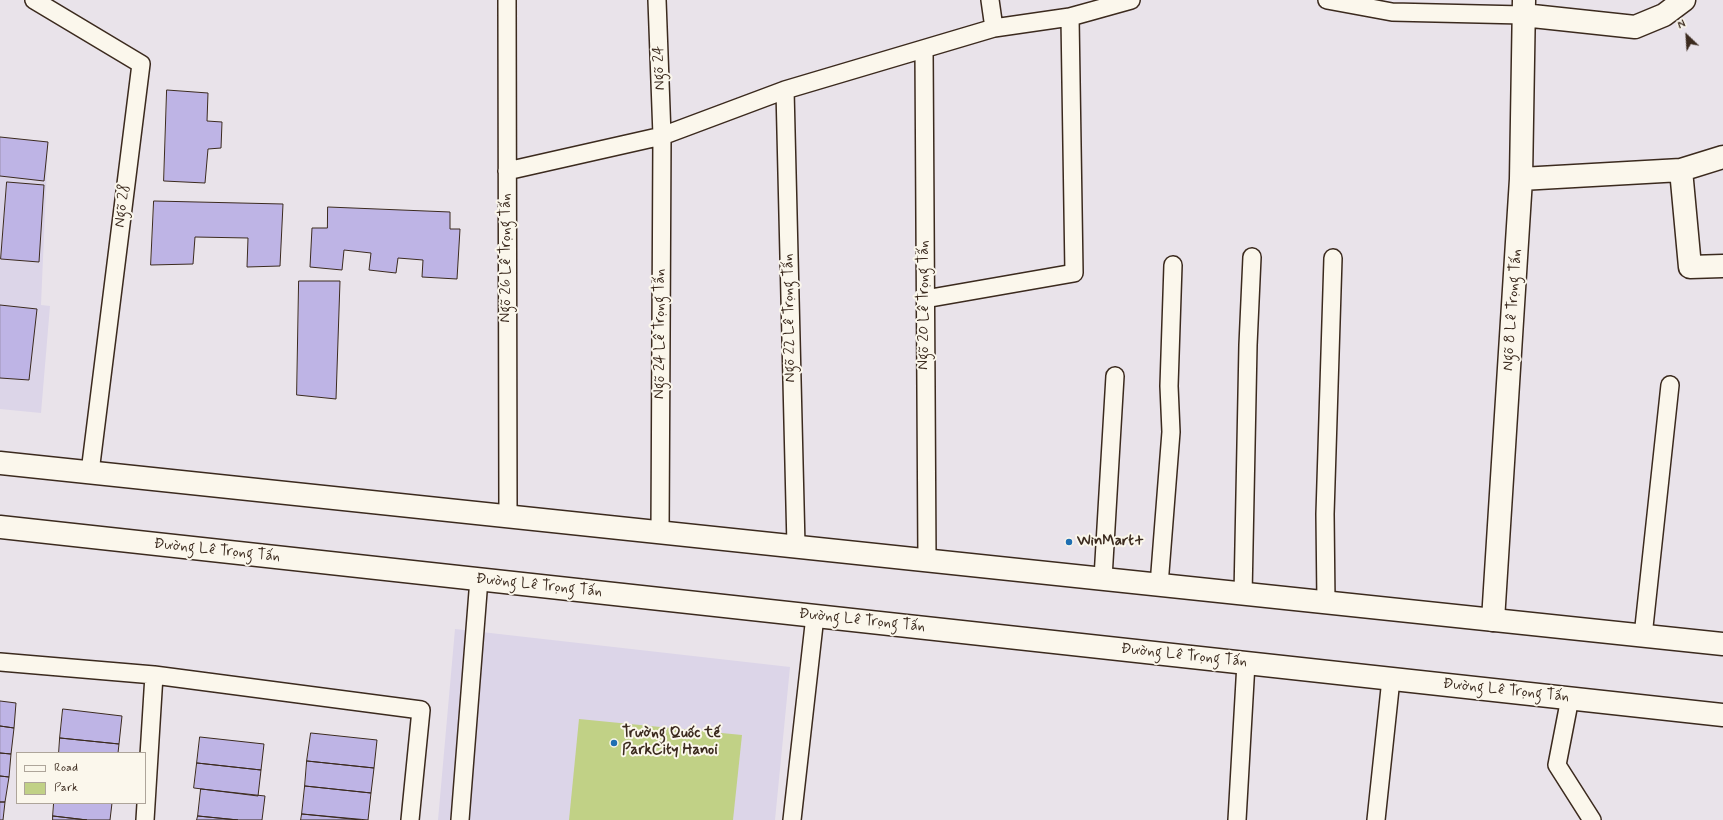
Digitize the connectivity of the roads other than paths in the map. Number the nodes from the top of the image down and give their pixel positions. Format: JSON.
{"nodes":[{"id":1,"x":34,"y":0,"type":"edge"},
{"id":2,"x":507,"y":0,"type":"edge"},
{"id":3,"x":657,"y":0,"type":"edge"},
{"id":4,"x":990,"y":0,"type":"edge"},
{"id":5,"x":1131,"y":0,"type":"edge"},
{"id":6,"x":1327,"y":0,"type":"edge"},
{"id":7,"x":1684,"y":0,"type":"edge"},
{"id":8,"x":1524,"y":7,"type":"edge"},
{"id":9,"x":1070,"y":17,"type":"junction"},
{"id":10,"x":994,"y":28,"type":"junction"},
{"id":11,"x":924,"y":49,"type":"junction"},
{"id":12,"x":784,"y":90,"type":"junction"},
{"id":13,"x":662,"y":136,"type":"junction"},
{"id":14,"x":1723,"y":157,"type":"edge"},
{"id":15,"x":1681,"y":170,"type":"junction"},
{"id":16,"x":507,"y":171,"type":"junction"},
{"id":17,"x":1521,"y":179,"type":"junction"},
{"id":18,"x":1252,"y":257,"type":"dead end"},
{"id":19,"x":1333,"y":258,"type":"dead end"},
{"id":20,"x":1173,"y":265,"type":"dead end"},
{"id":21,"x":1723,"y":266,"type":"edge"},
{"id":22,"x":925,"y":299,"type":"junction"},
{"id":23,"x":1115,"y":376,"type":"dead end"},
{"id":24,"x":1670,"y":385,"type":"dead end"},
{"id":25,"x":0,"y":462,"type":"edge"},
{"id":26,"x":90,"y":472,"type":"junction"},
{"id":27,"x":508,"y":516,"type":"junction"},
{"id":28,"x":0,"y":527,"type":"edge"},
{"id":29,"x":660,"y":532,"type":"junction"},
{"id":30,"x":796,"y":546,"type":"junction"},
{"id":31,"x":927,"y":560,"type":"junction"},
{"id":32,"x":1103,"y":578,"type":"junction"},
{"id":33,"x":479,"y":579,"type":"junction"},
{"id":34,"x":1159,"y":585,"type":"junction"},
{"id":35,"x":1243,"y":595,"type":"junction"},
{"id":36,"x":1326,"y":603,"type":"junction"},
{"id":37,"x":815,"y":616,"type":"junction"},
{"id":38,"x":1493,"y":620,"type":"junction"},
{"id":39,"x":1643,"y":636,"type":"junction"},
{"id":40,"x":1723,"y":644,"type":"edge"},
{"id":41,"x":0,"y":662,"type":"edge"},
{"id":42,"x":1246,"y":663,"type":"junction"},
{"id":43,"x":154,"y":675,"type":"junction"},
{"id":44,"x":1391,"y":679,"type":"junction"},
{"id":45,"x":1570,"y":698,"type":"junction"},
{"id":46,"x":1723,"y":715,"type":"edge"},
{"id":47,"x":146,"y":804,"type":"edge"},
{"id":48,"x":146,"y":804,"type":"edge"},
{"id":49,"x":145,"y":820,"type":"edge"},
{"id":50,"x":410,"y":820,"type":"edge"},
{"id":51,"x":460,"y":820,"type":"edge"},
{"id":52,"x":792,"y":820,"type":"edge"},
{"id":53,"x":1237,"y":820,"type":"edge"},
{"id":54,"x":1376,"y":820,"type":"edge"},
{"id":55,"x":1592,"y":820,"type":"edge"}],
"edges":[{"from":1,"to":26,"type":"lane","name":"Ngõ 28"},
{"from":2,"to":16,"type":"lane","name":"Ngõ 26 Lê Trọng Tấn"},
{"from":3,"to":13,"type":"lane","name":"Ngõ 24"},
{"from":4,"to":10,"type":"lane"},
{"from":5,"to":9,"type":"lane"},
{"from":6,"to":8,"type":"lane"},
{"from":7,"to":8,"type":"main road"},
{"from":8,"to":17,"type":"main road","name":"Ngõ 8 Lê Trọng Tấn"},
{"from":9,"to":10,"type":"lane"},
{"from":9,"to":22,"type":"lane"},
{"from":10,"to":11,"type":"lane"},
{"from":11,"to":12,"type":"lane"},
{"from":11,"to":22,"type":"lane","name":"Ngõ 20 Lê Trọng Tấn"},
{"from":12,"to":13,"type":"lane"},
{"from":12,"to":30,"type":"lane","name":"Ngõ 22 Lê Trọng Tấn"},
{"from":13,"to":16,"type":"lane"},
{"from":13,"to":29,"type":"lane","name":"Ngõ 24 Lê Trọng Tấn"},
{"from":14,"to":15,"type":"main road"},
{"from":15,"to":17,"type":"main road"},
{"from":15,"to":21,"type":"main road"},
{"from":16,"to":27,"type":"lane","name":"Ngõ 26 Lê Trọng Tấn"},
{"from":17,"to":38,"type":"main road","name":"Ngõ 8 Lê Trọng Tấn"},
{"from":18,"to":35,"type":"lane"},
{"from":19,"to":36,"type":"lane"},
{"from":20,"to":34,"type":"lane"},
{"from":22,"to":31,"type":"lane","name":"Ngõ 20 Lê Trọng Tấn"},
{"from":23,"to":32,"type":"lane"},
{"from":24,"to":39,"type":"lane"},
{"from":25,"to":26,"type":"main road"},
{"from":26,"to":27,"type":"main road"},
{"from":27,"to":29,"type":"main road"},
{"from":28,"to":33,"type":"main road","name":"Đường Lê Trọng Tấn"},
{"from":29,"to":30,"type":"main road"},
{"from":30,"to":31,"type":"main road"},
{"from":31,"to":32,"type":"main road"},
{"from":32,"to":34,"type":"main road"},
{"from":33,"to":37,"type":"main road","name":"Đường Lê Trọng Tấn"},
{"from":33,"to":51,"type":"lane"},
{"from":34,"to":35,"type":"main road"},
{"from":35,"to":36,"type":"main road"},
{"from":36,"to":38,"type":"main road"},
{"from":37,"to":42,"type":"main road","name":"Đường Lê Trọng Tấn"},
{"from":37,"to":52,"type":"lane"},
{"from":38,"to":39,"type":"main road"},
{"from":39,"to":40,"type":"main road"},
{"from":41,"to":43,"type":"lane"},
{"from":42,"to":44,"type":"main road","name":"Đường Lê Trọng Tấn"},
{"from":42,"to":53,"type":"lane"},
{"from":43,"to":48,"type":"lane"},
{"from":43,"to":50,"type":"lane"},
{"from":44,"to":45,"type":"main road","name":"Đường Lê Trọng Tấn"},
{"from":44,"to":54,"type":"lane"},
{"from":45,"to":46,"type":"main road","name":"Đường Lê Trọng Tấn"},
{"from":45,"to":55,"type":"lane"},
{"from":47,"to":49,"type":"lane"}]}
